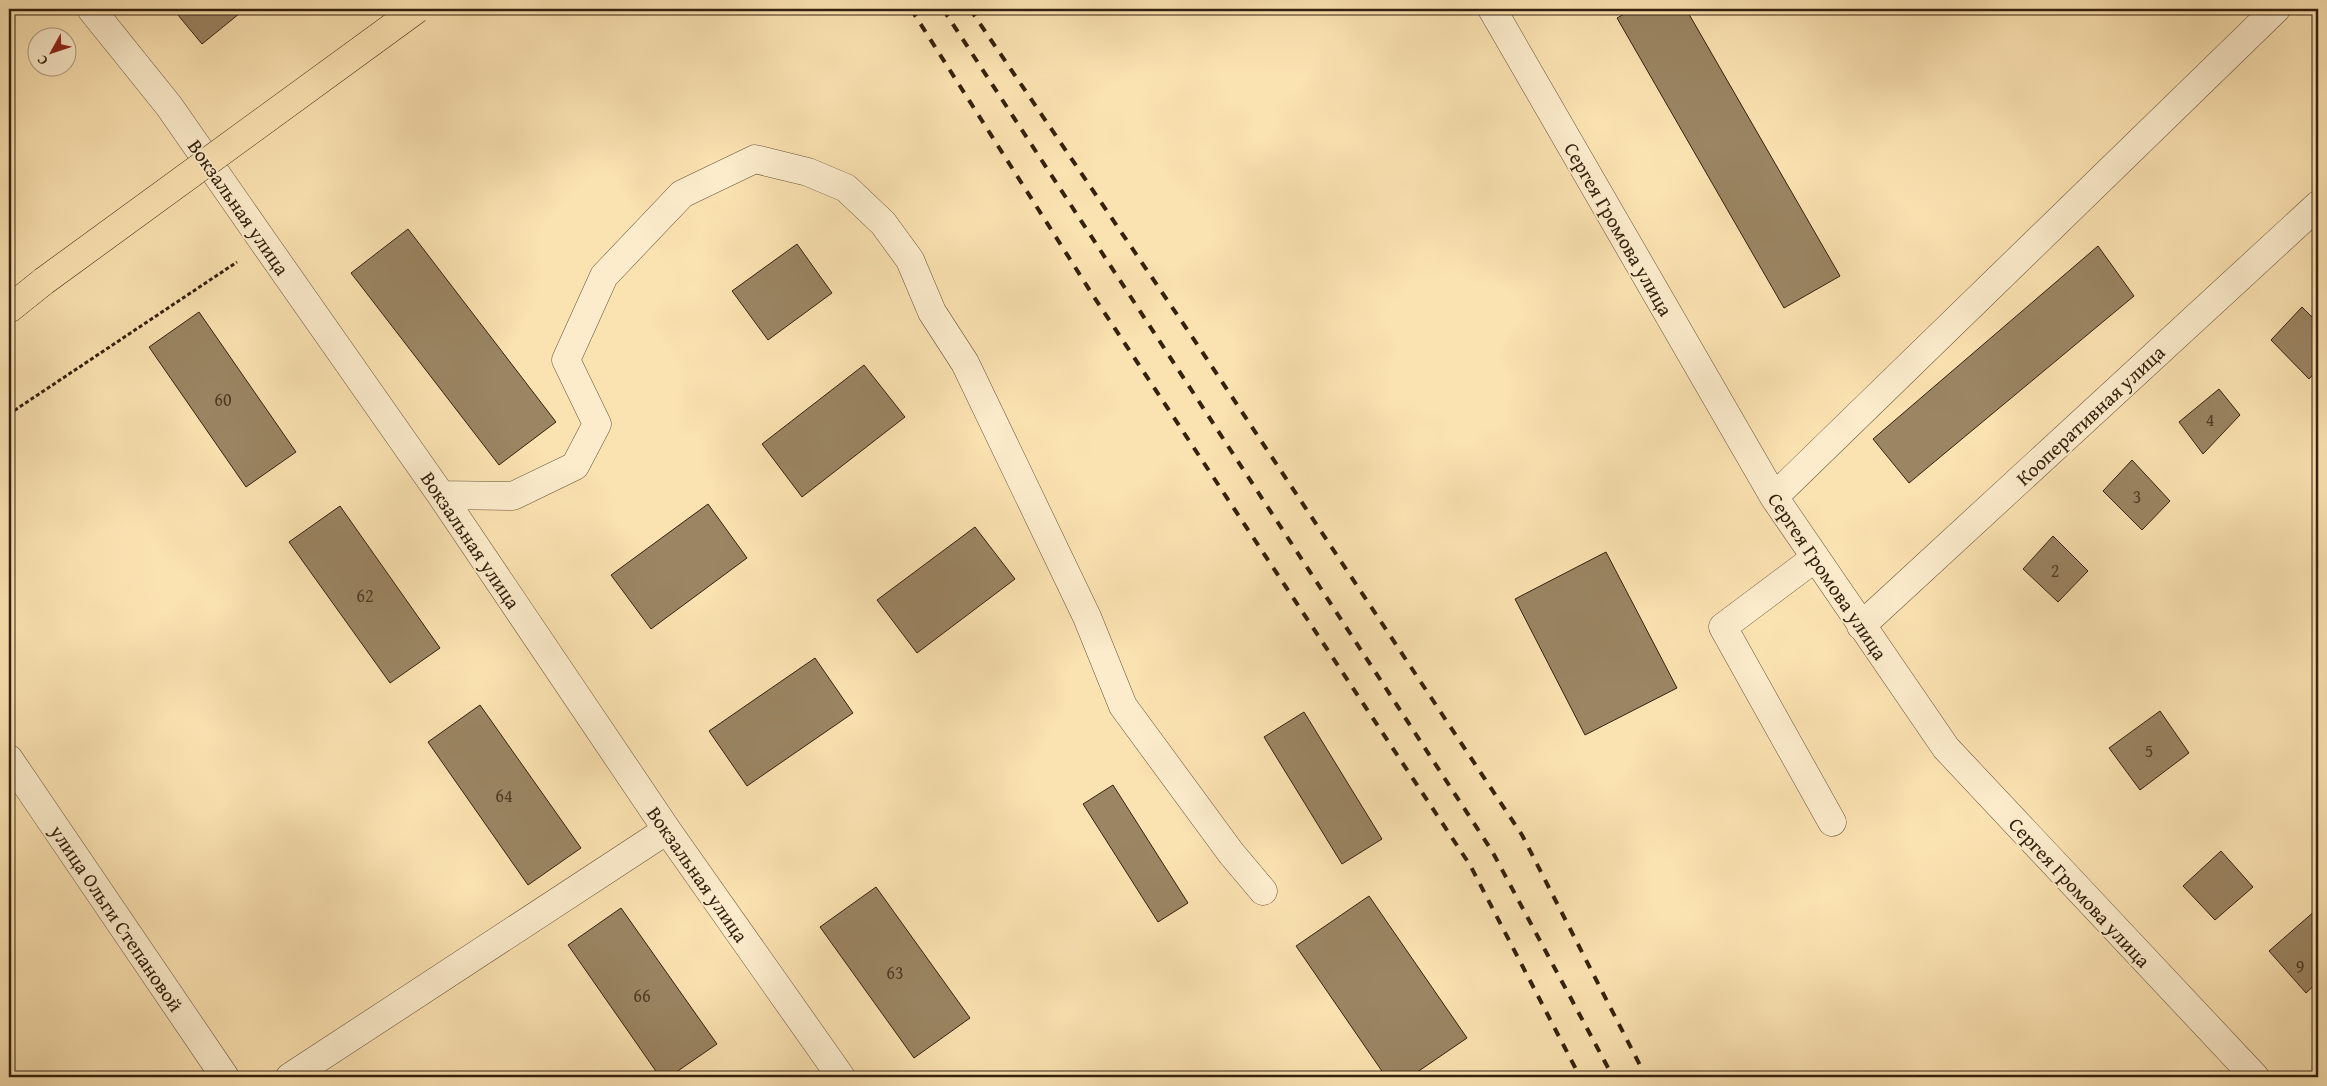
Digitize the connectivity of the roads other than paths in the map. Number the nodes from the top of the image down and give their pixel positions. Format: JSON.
{"nodes":[{"id":1,"x":91,"y":9,"type":"edge"},
{"id":2,"x":418,"y":9,"type":"edge"},
{"id":3,"x":1492,"y":9,"type":"edge"},
{"id":4,"x":2276,"y":9,"type":"edge"},
{"id":5,"x":2318,"y":205,"type":"edge"},
{"id":6,"x":9,"y":309,"type":"edge"},
{"id":7,"x":441,"y":495,"type":"junction"},
{"id":8,"x":1774,"y":497,"type":"junction"},
{"id":9,"x":1815,"y":558,"type":"junction"},
{"id":10,"x":1861,"y":626,"type":"junction"},
{"id":11,"x":9,"y":759,"type":"edge"},
{"id":12,"x":1832,"y":822,"type":"dead end"},
{"id":13,"x":667,"y":830,"type":"junction"},
{"id":14,"x":1263,"y":891,"type":"dead end"},
{"id":15,"x":2243,"y":1074,"type":"edge"},
{"id":16,"x":225,"y":1077,"type":"edge"},
{"id":17,"x":290,"y":1077,"type":"edge"},
{"id":18,"x":841,"y":1077,"type":"edge"}],
"edges":[{"from":1,"to":7,"type":"street","name":"Вокзальная улица"},
{"from":2,"to":6,"type":"main road","bridge":true},
{"from":3,"to":8,"type":"street","name":"Сергея Громова улица"},
{"from":4,"to":8,"type":"street"},
{"from":5,"to":10,"type":"street","name":"Кооперативная улица"},
{"from":7,"to":13,"type":"street","name":"Вокзальная улица"},
{"from":7,"to":14,"type":"street"},
{"from":8,"to":9,"type":"street","name":"Сергея Громова улица"},
{"from":9,"to":10,"type":"street","name":"Сергея Громова улица"},
{"from":9,"to":12,"type":"street"},
{"from":10,"to":15,"type":"street","name":"Сергея Громова улица"},
{"from":11,"to":16,"type":"street","name":"улица Ольги Степановой"},
{"from":13,"to":17,"type":"street"},
{"from":13,"to":18,"type":"street","name":"Вокзальная улица"}]}
